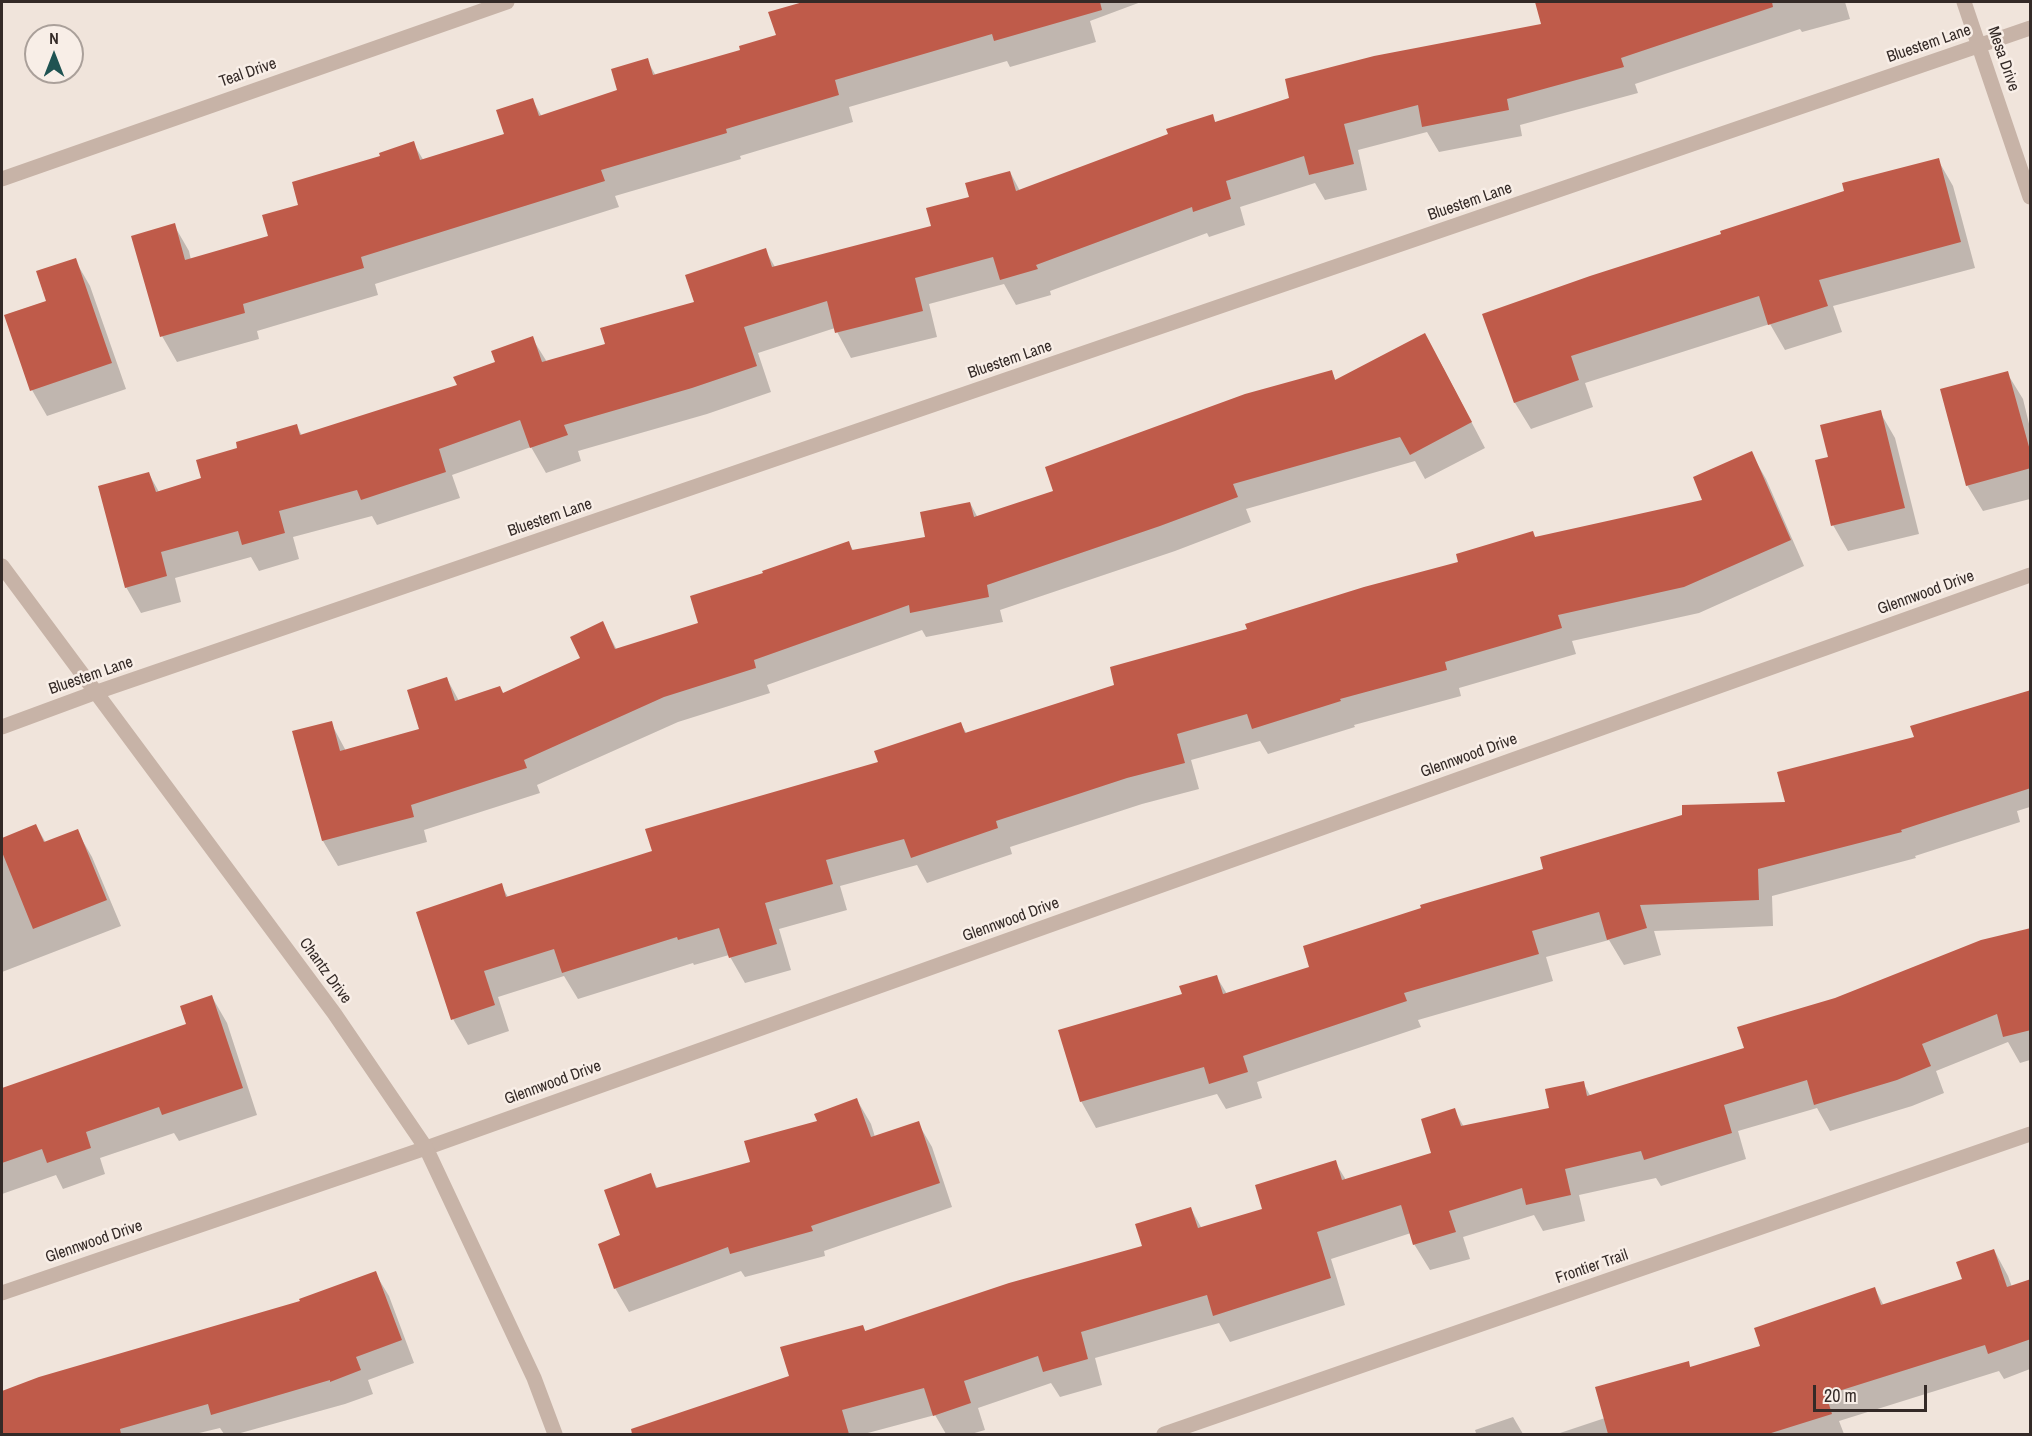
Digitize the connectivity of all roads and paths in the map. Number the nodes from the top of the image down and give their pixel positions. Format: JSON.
{"nodes":[{"id":1,"x":507,"y":2,"type":"edge"},
{"id":2,"x":1964,"y":2,"type":"edge"},
{"id":3,"x":2031,"y":28,"type":"edge"},
{"id":4,"x":1979,"y":46,"type":"junction"},
{"id":5,"x":2,"y":179,"type":"edge"},
{"id":6,"x":2031,"y":197,"type":"edge"},
{"id":7,"x":2,"y":566,"type":"edge"},
{"id":8,"x":2031,"y":575,"type":"edge"},
{"id":9,"x":94,"y":693,"type":"junction"},
{"id":10,"x":2,"y":727,"type":"edge"},
{"id":11,"x":2031,"y":1134,"type":"edge"},
{"id":12,"x":426,"y":1148,"type":"junction"},
{"id":13,"x":2,"y":1293,"type":"edge"},
{"id":14,"x":555,"y":1434,"type":"edge"},
{"id":15,"x":1164,"y":1434,"type":"edge"}],
"edges":[{"from":1,"to":5,"type":"street","name":"Teal Drive"},
{"from":2,"to":4,"type":"street","name":"Mesa Drive"},
{"from":3,"to":4,"type":"street","name":"Bluestem Lane"},
{"from":4,"to":6,"type":"street","name":"Mesa Drive"},
{"from":4,"to":9,"type":"street","name":"Bluestem Lane"},
{"from":7,"to":9,"type":"street","name":"Chantz Drive"},
{"from":8,"to":12,"type":"street","name":"Glennwood Drive"},
{"from":9,"to":10,"type":"street","name":"Bluestem Lane"},
{"from":9,"to":12,"type":"street","name":"Chantz Drive"},
{"from":11,"to":15,"type":"street","name":"Frontier Trail"},
{"from":12,"to":13,"type":"street","name":"Glennwood Drive"},
{"from":12,"to":14,"type":"street","name":"Chantz Drive"}]}
